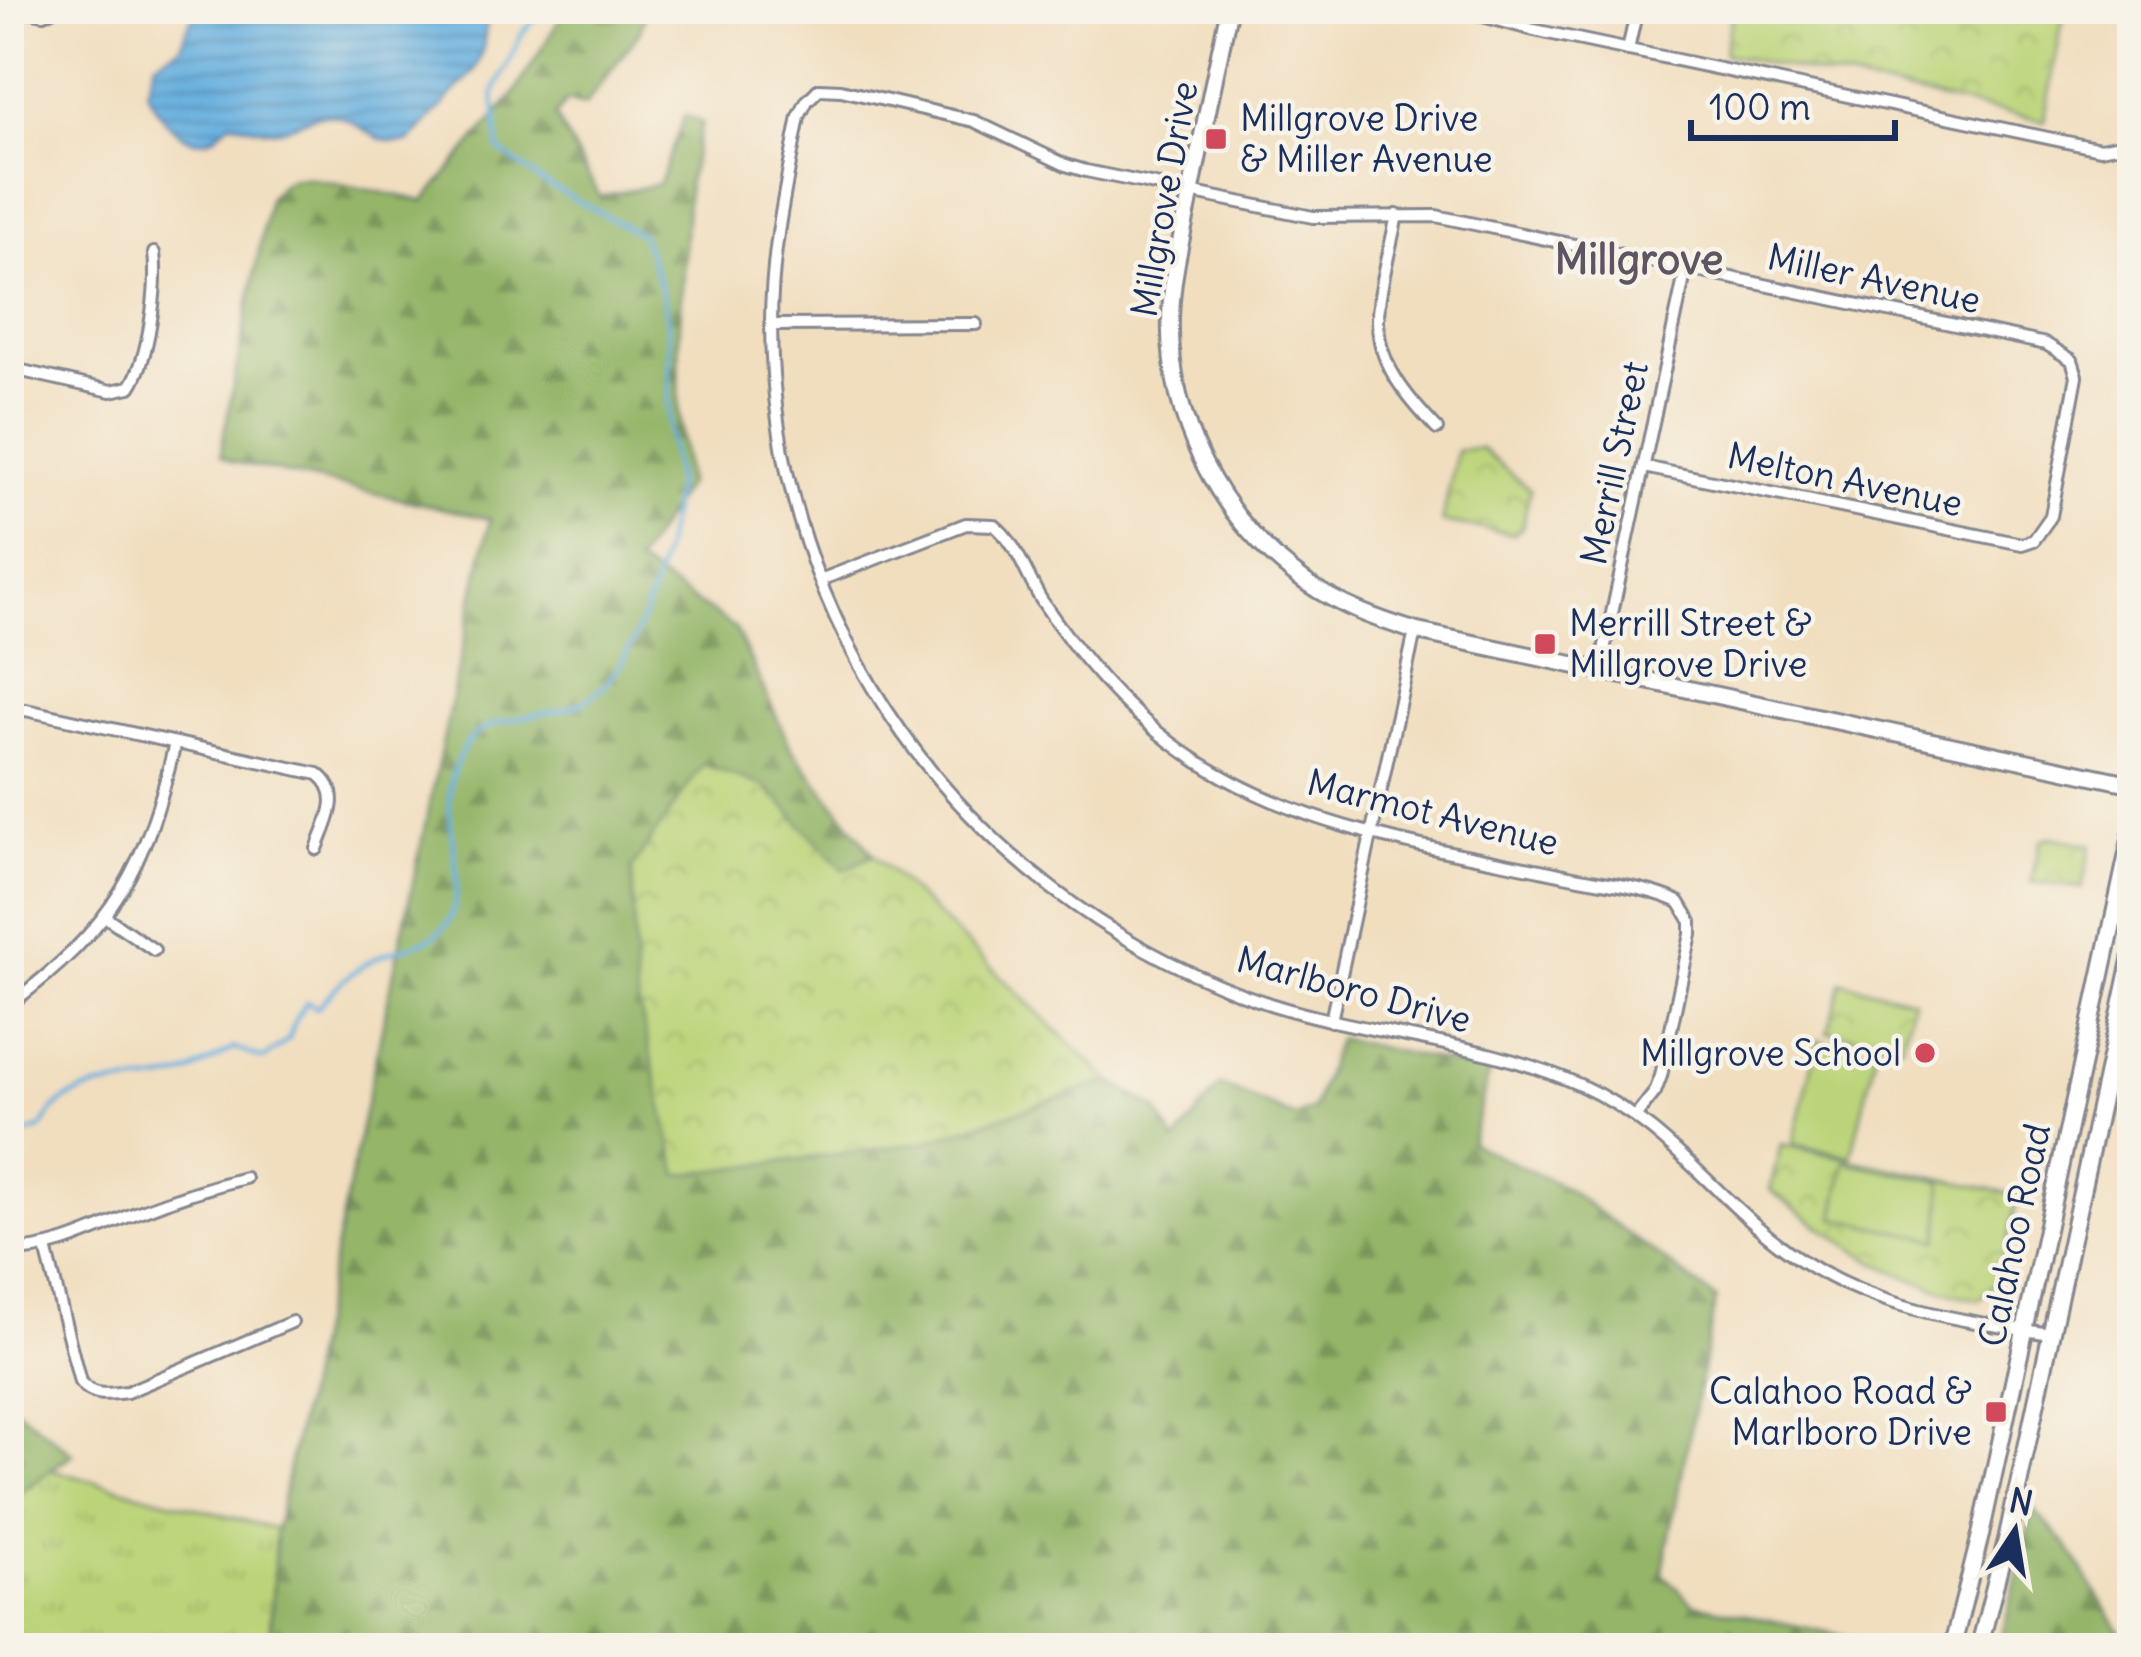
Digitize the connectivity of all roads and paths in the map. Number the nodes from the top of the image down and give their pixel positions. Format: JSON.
{"nodes":[{"id":1,"x":16,"y":9,"type":"edge"},
{"id":2,"x":56,"y":9,"type":"edge"},
{"id":3,"x":1229,"y":9,"type":"edge"},
{"id":4,"x":1457,"y":9,"type":"edge"},
{"id":5,"x":1637,"y":9,"type":"edge"},
{"id":6,"x":1628,"y":50,"type":"junction"},
{"id":7,"x":819,"y":89,"type":"joint"},
{"id":8,"x":2132,"y":132,"type":"edge"},
{"id":9,"x":1191,"y":193,"type":"junction"},
{"id":10,"x":1396,"y":215,"type":"junction"},
{"id":11,"x":154,"y":253,"type":"dead end"},
{"id":12,"x":1686,"y":269,"type":"junction"},
{"id":13,"x":976,"y":324,"type":"dead end"},
{"id":14,"x":771,"y":325,"type":"junction"},
{"id":15,"x":9,"y":368,"type":"edge"},
{"id":16,"x":1438,"y":429,"type":"dead end"},
{"id":17,"x":1644,"y":467,"type":"junction"},
{"id":18,"x":2035,"y":540,"type":"joint"},
{"id":19,"x":820,"y":580,"type":"junction"},
{"id":20,"x":1415,"y":631,"type":"junction"},
{"id":21,"x":1600,"y":669,"type":"junction"},
{"id":22,"x":9,"y":712,"type":"edge"},
{"id":23,"x":175,"y":742,"type":"junction"},
{"id":24,"x":2132,"y":784,"type":"edge"},
{"id":25,"x":1372,"y":833,"type":"junction"},
{"id":26,"x":2132,"y":833,"type":"edge"},
{"id":27,"x":317,"y":849,"type":"dead end"},
{"id":28,"x":106,"y":917,"type":"junction"},
{"id":29,"x":154,"y":950,"type":"dead end"},
{"id":30,"x":2132,"y":958,"type":"edge"},
{"id":31,"x":9,"y":1005,"type":"edge"},
{"id":32,"x":1331,"y":1021,"type":"junction"},
{"id":33,"x":1636,"y":1116,"type":"junction"},
{"id":34,"x":245,"y":1178,"type":"dead end"},
{"id":35,"x":46,"y":1248,"type":"junction"},
{"id":36,"x":9,"y":1250,"type":"edge"},
{"id":37,"x":292,"y":1322,"type":"dead end"},
{"id":38,"x":2024,"y":1330,"type":"junction"},
{"id":39,"x":2051,"y":1334,"type":"junction"},
{"id":40,"x":1952,"y":1648,"type":"edge"},
{"id":41,"x":1979,"y":1648,"type":"edge"}],
"edges":[{"from":1,"to":2,"type":"street"},
{"from":3,"to":9,"type":"main road","name":"Millgrove Drive"},
{"from":4,"to":6,"type":"street"},
{"from":5,"to":6,"type":"street"},
{"from":6,"to":8,"type":"street"},
{"from":7,"to":9,"type":"street","name":"Miller Avenue"},
{"from":7,"to":14,"type":"street","name":"Marlboro Drive"},
{"from":9,"to":10,"type":"street","name":"Miller Avenue"},
{"from":9,"to":20,"type":"main road","name":"Millgrove Drive"},
{"from":10,"to":12,"type":"street","name":"Miller Avenue"},
{"from":10,"to":16,"type":"street"},
{"from":11,"to":15,"type":"street"},
{"from":12,"to":17,"type":"street","name":"Merrill Street"},
{"from":12,"to":18,"type":"street","name":"Miller Avenue"},
{"from":13,"to":14,"type":"street"},
{"from":14,"to":19,"type":"street","name":"Marlboro Drive"},
{"from":17,"to":18,"type":"street","name":"Melton Avenue"},
{"from":17,"to":21,"type":"street","name":"Merrill Street"},
{"from":19,"to":25,"type":"street","name":"Marmot Avenue"},
{"from":19,"to":32,"type":"street","name":"Marlboro Drive"},
{"from":20,"to":21,"type":"main road","name":"Millgrove Drive"},
{"from":20,"to":25,"type":"street"},
{"from":21,"to":24,"type":"main road","name":"Millgrove Drive"},
{"from":22,"to":23,"type":"street"},
{"from":23,"to":27,"type":"street"},
{"from":23,"to":28,"type":"street"},
{"from":25,"to":32,"type":"street"},
{"from":25,"to":33,"type":"street","name":"Marmot Avenue"},
{"from":26,"to":38,"type":"main road","name":"Calahoo Road"},
{"from":28,"to":29,"type":"street"},
{"from":28,"to":31,"type":"street"},
{"from":30,"to":39,"type":"main road","name":"Calahoo Road"},
{"from":32,"to":33,"type":"street","name":"Marlboro Drive"},
{"from":33,"to":38,"type":"street","name":"Marlboro Drive"},
{"from":34,"to":35,"type":"street"},
{"from":35,"to":36,"type":"street"},
{"from":35,"to":37,"type":"street"},
{"from":38,"to":39,"type":"street","name":"Marlboro Drive"},
{"from":38,"to":40,"type":"main road","name":"Calahoo Road"},
{"from":39,"to":41,"type":"main road","name":"Calahoo Road"}]}
